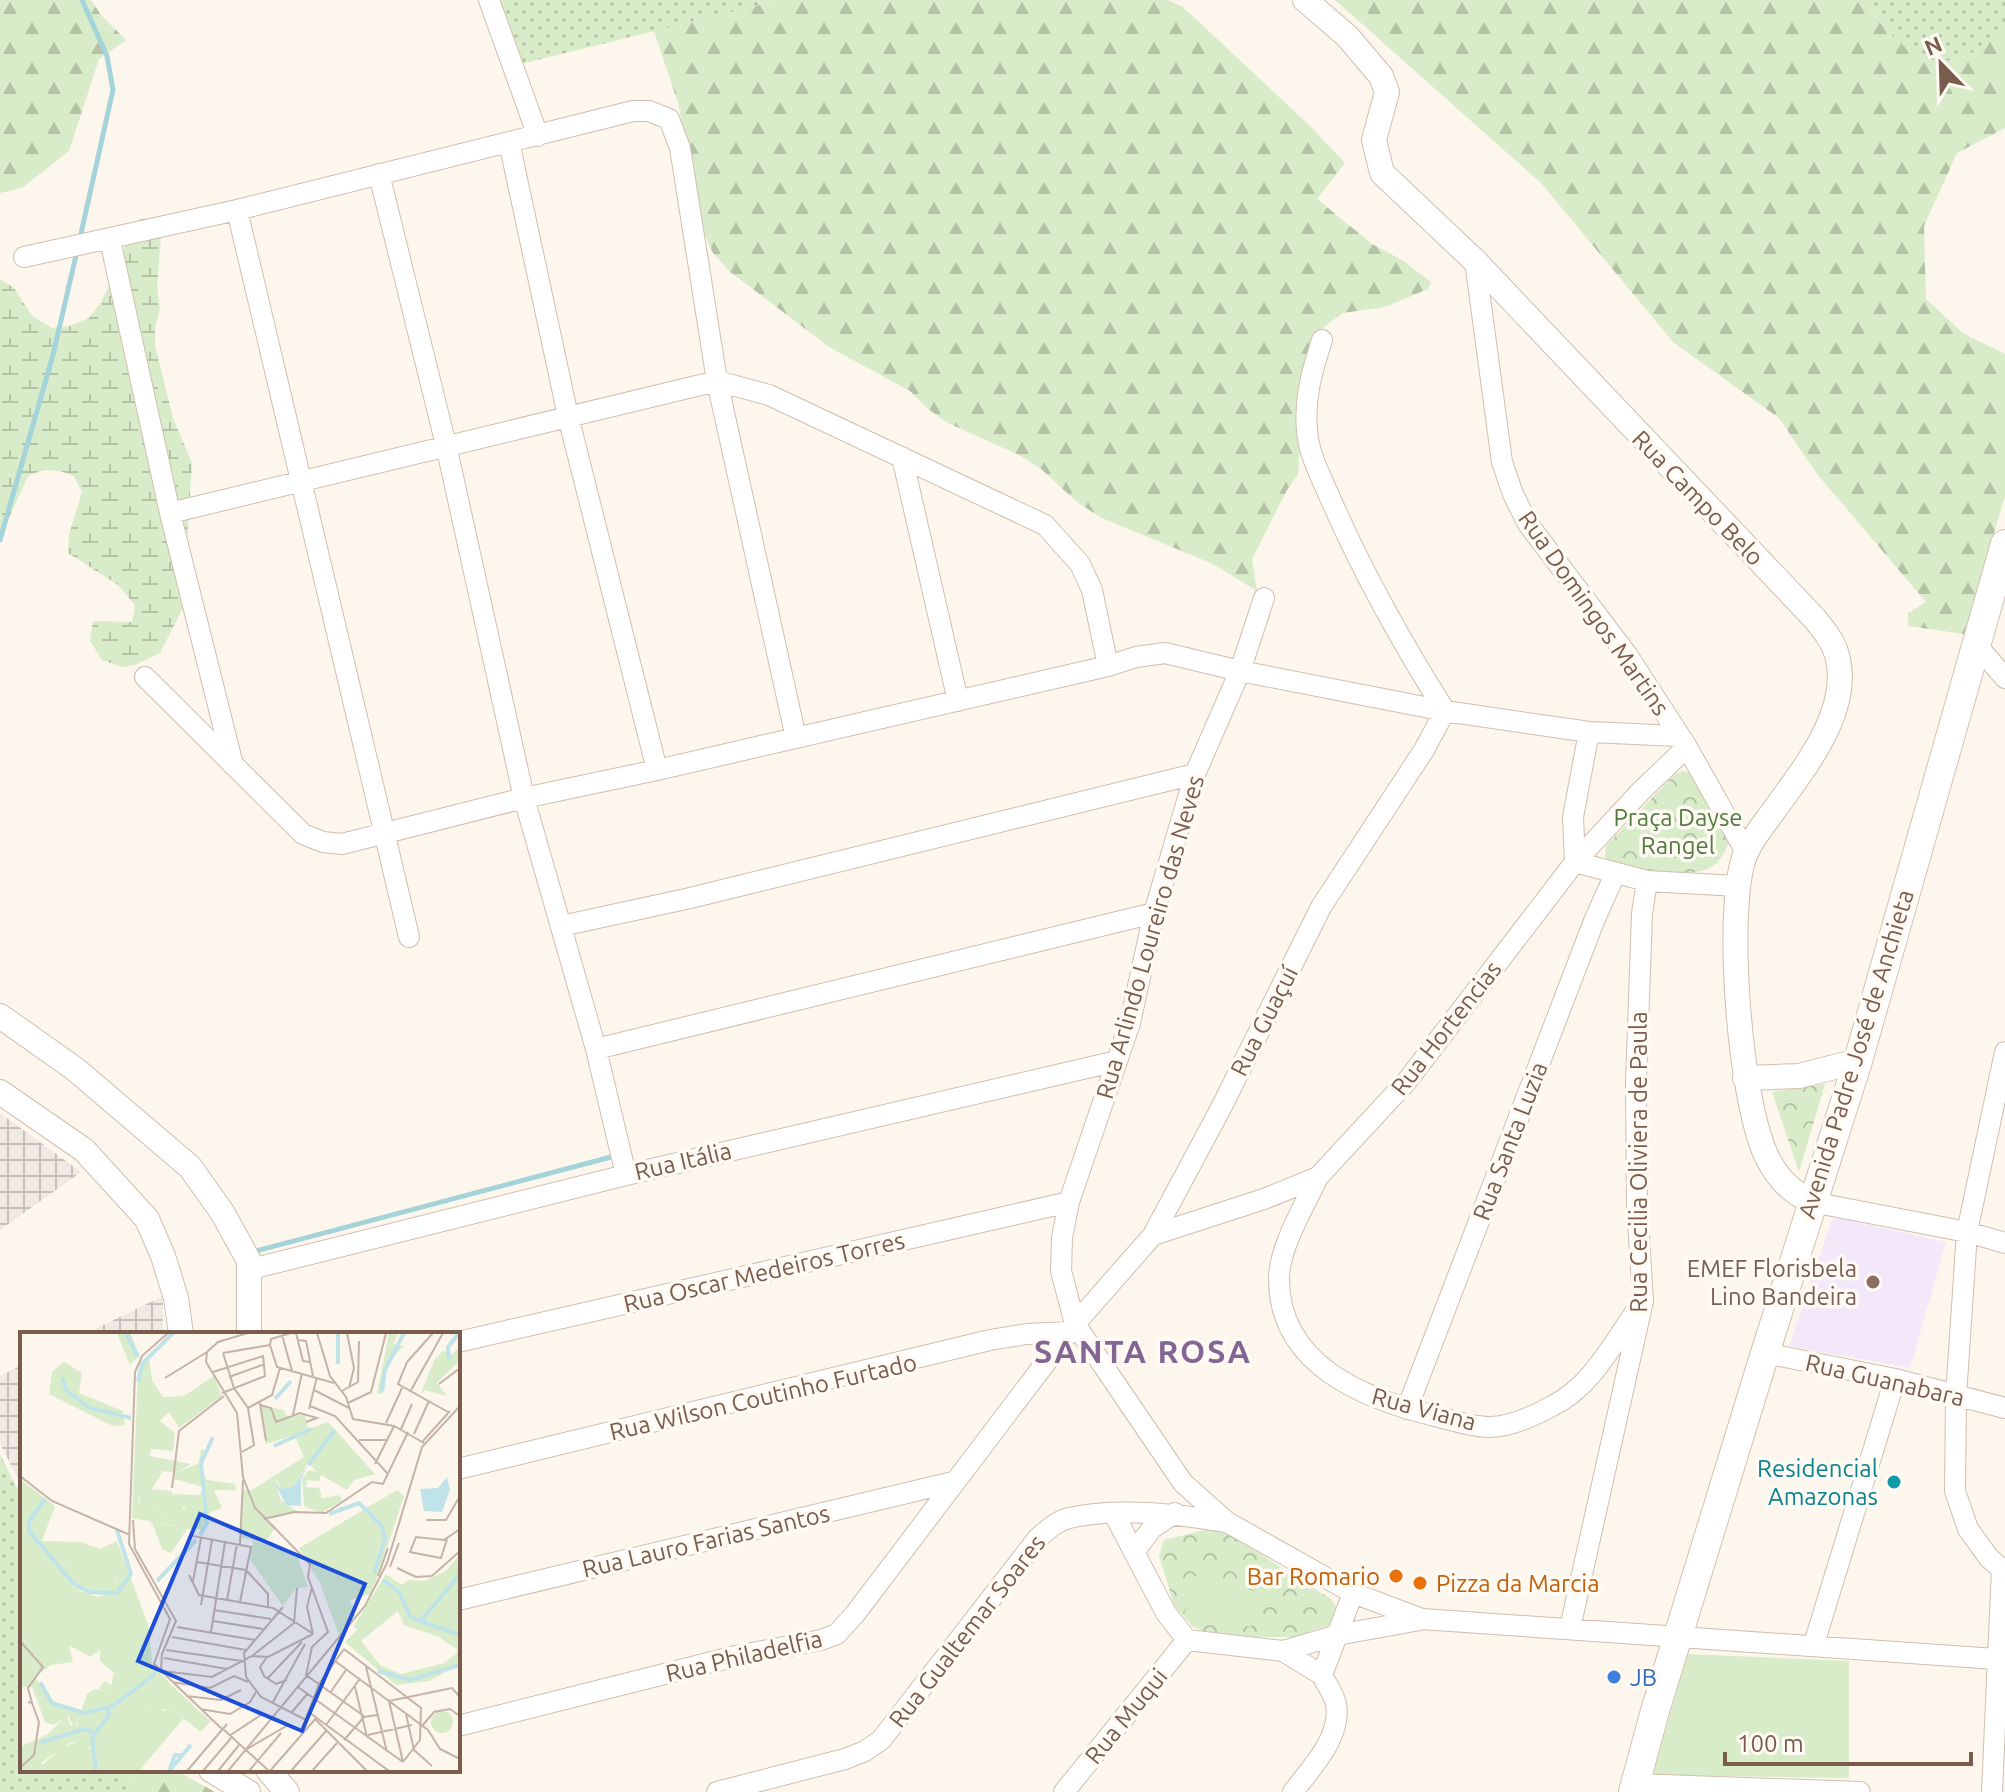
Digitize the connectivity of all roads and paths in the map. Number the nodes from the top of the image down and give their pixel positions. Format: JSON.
{"nodes":[{"id":1,"x":489,"y":0,"type":"edge"},
{"id":2,"x":1305,"y":0,"type":"edge"},
{"id":3,"x":538,"y":136,"type":"junction"},
{"id":4,"x":509,"y":142,"type":"junction"},
{"id":5,"x":379,"y":174,"type":"junction"},
{"id":6,"x":237,"y":210,"type":"junction"},
{"id":7,"x":110,"y":240,"type":"junction"},
{"id":8,"x":24,"y":257,"type":"dead end"},
{"id":9,"x":1475,"y":261,"type":"junction"},
{"id":10,"x":1322,"y":340,"type":"dead end"},
{"id":11,"x":717,"y":381,"type":"junction"},
{"id":12,"x":568,"y":416,"type":"junction"},
{"id":13,"x":446,"y":445,"type":"junction"},
{"id":14,"x":902,"y":457,"type":"junction"},
{"id":15,"x":300,"y":481,"type":"junction"},
{"id":16,"x":170,"y":513,"type":"junction"},
{"id":17,"x":2005,"y":544,"type":"edge"},
{"id":18,"x":1264,"y":598,"type":"dead end"},
{"id":19,"x":1975,"y":643,"type":"junction"},
{"id":20,"x":1108,"y":666,"type":"junction"},
{"id":21,"x":1240,"y":671,"type":"junction"},
{"id":22,"x":145,"y":677,"type":"dead end"},
{"id":23,"x":2005,"y":678,"type":"edge"},
{"id":24,"x":958,"y":701,"type":"junction"},
{"id":25,"x":1445,"y":711,"type":"junction"},
{"id":26,"x":1589,"y":732,"type":"junction"},
{"id":27,"x":796,"y":738,"type":"junction"},
{"id":28,"x":1682,"y":742,"type":"junction"},
{"id":29,"x":233,"y":765,"type":"junction"},
{"id":30,"x":657,"y":770,"type":"junction"},
{"id":31,"x":1195,"y":774,"type":"junction"},
{"id":32,"x":524,"y":798,"type":"junction"},
{"id":33,"x":385,"y":834,"type":"junction"},
{"id":34,"x":1746,"y":852,"type":"junction"},
{"id":35,"x":1575,"y":862,"type":"junction"},
{"id":36,"x":1615,"y":874,"type":"junction"},
{"id":37,"x":1647,"y":881,"type":"junction"},
{"id":38,"x":1738,"y":886,"type":"junction"},
{"id":39,"x":1154,"y":913,"type":"junction"},
{"id":40,"x":561,"y":926,"type":"junction"},
{"id":41,"x":409,"y":937,"type":"dead end"},
{"id":42,"x":0,"y":1016,"type":"edge"},
{"id":43,"x":596,"y":1049,"type":"junction"},
{"id":44,"x":2005,"y":1052,"type":"edge"},
{"id":45,"x":1117,"y":1061,"type":"junction"},
{"id":46,"x":1858,"y":1061,"type":"junction"},
{"id":47,"x":1745,"y":1078,"type":"junction"},
{"id":48,"x":0,"y":1092,"type":"edge"},
{"id":49,"x":626,"y":1175,"type":"junction"},
{"id":50,"x":1318,"y":1177,"type":"junction"},
{"id":51,"x":1069,"y":1202,"type":"junction"},
{"id":52,"x":1812,"y":1202,"type":"junction"},
{"id":53,"x":1967,"y":1232,"type":"junction"},
{"id":54,"x":1153,"y":1235,"type":"junction"},
{"id":55,"x":2005,"y":1243,"type":"edge"},
{"id":56,"x":247,"y":1258,"type":"junction"},
{"id":57,"x":1643,"y":1301,"type":"junction"},
{"id":58,"x":1072,"y":1328,"type":"junction"},
{"id":59,"x":181,"y":1332,"type":"edge"},
{"id":60,"x":249,"y":1332,"type":"edge"},
{"id":61,"x":460,"y":1342,"type":"edge"},
{"id":62,"x":1765,"y":1353,"type":"junction"},
{"id":63,"x":1895,"y":1379,"type":"junction"},
{"id":64,"x":1956,"y":1396,"type":"junction"},
{"id":65,"x":2005,"y":1408,"type":"edge"},
{"id":66,"x":1407,"y":1409,"type":"junction"},
{"id":67,"x":460,"y":1469,"type":"edge"},
{"id":68,"x":953,"y":1482,"type":"junction"},
{"id":69,"x":1183,"y":1483,"type":"junction"},
{"id":70,"x":1175,"y":1513,"type":"junction"},
{"id":71,"x":1114,"y":1514,"type":"junction"},
{"id":72,"x":1227,"y":1522,"type":"junction"},
{"id":73,"x":1135,"y":1551,"type":"junction"},
{"id":74,"x":2003,"y":1570,"type":"edge"},
{"id":75,"x":1353,"y":1593,"type":"junction"},
{"id":76,"x":460,"y":1600,"type":"edge"},
{"id":77,"x":1422,"y":1619,"type":"junction"},
{"id":78,"x":1570,"y":1628,"type":"junction"},
{"id":79,"x":1337,"y":1635,"type":"junction"},
{"id":80,"x":1677,"y":1638,"type":"junction"},
{"id":81,"x":1187,"y":1640,"type":"junction"},
{"id":82,"x":1814,"y":1644,"type":"junction"},
{"id":83,"x":1283,"y":1651,"type":"junction"},
{"id":84,"x":1996,"y":1659,"type":"junction"},
{"id":85,"x":1322,"y":1675,"type":"junction"},
{"id":86,"x":460,"y":1725,"type":"edge"},
{"id":87,"x":214,"y":1772,"type":"edge"},
{"id":88,"x":270,"y":1772,"type":"edge"},
{"id":89,"x":289,"y":1772,"type":"edge"},
{"id":90,"x":1634,"y":1788,"type":"edge"},
{"id":91,"x":1834,"y":1791,"type":"edge"},
{"id":92,"x":248,"y":1792,"type":"edge"},
{"id":93,"x":287,"y":1792,"type":"edge"},
{"id":94,"x":717,"y":1792,"type":"edge"},
{"id":95,"x":1064,"y":1792,"type":"edge"},
{"id":96,"x":1293,"y":1792,"type":"edge"},
{"id":97,"x":1860,"y":1792,"type":"edge"},
{"id":98,"x":1992,"y":1792,"type":"edge"}],
"edges":[{"from":1,"to":3,"type":"street"},
{"from":2,"to":9,"type":"street","name":"Rua Campo Belo"},
{"from":3,"to":4,"type":"street"},
{"from":3,"to":11,"type":"street"},
{"from":4,"to":5,"type":"street"},
{"from":4,"to":12,"type":"street"},
{"from":5,"to":6,"type":"street"},
{"from":5,"to":13,"type":"street"},
{"from":6,"to":7,"type":"street"},
{"from":6,"to":15,"type":"street"},
{"from":7,"to":8,"type":"street"},
{"from":7,"to":16,"type":"street"},
{"from":9,"to":28,"type":"street","name":"Rua Domingos Martins"},
{"from":9,"to":34,"type":"street","name":"Rua Campo Belo"},
{"from":10,"to":25,"type":"street"},
{"from":11,"to":12,"type":"street"},
{"from":11,"to":14,"type":"street"},
{"from":11,"to":27,"type":"street"},
{"from":12,"to":13,"type":"street"},
{"from":12,"to":30,"type":"street"},
{"from":13,"to":15,"type":"street"},
{"from":13,"to":32,"type":"street"},
{"from":14,"to":20,"type":"street"},
{"from":14,"to":24,"type":"street"},
{"from":15,"to":16,"type":"street"},
{"from":15,"to":33,"type":"street"},
{"from":16,"to":29,"type":"street"},
{"from":17,"to":19,"type":"main road","name":"Avenida Padre José de Anchieta"},
{"from":18,"to":21,"type":"street","name":"Rua Arlindo Loureiro das Neves"},
{"from":19,"to":23,"type":"street"},
{"from":19,"to":46,"type":"main road","name":"Avenida Padre José de Anchieta"},
{"from":20,"to":21,"type":"street"},
{"from":20,"to":24,"type":"street"},
{"from":21,"to":25,"type":"street"},
{"from":21,"to":31,"type":"street","name":"Rua Arlindo Loureiro das Neves"},
{"from":22,"to":29,"type":"street"},
{"from":24,"to":27,"type":"street"},
{"from":25,"to":26,"type":"street"},
{"from":25,"to":54,"type":"street","name":"Rua Guaçuí"},
{"from":26,"to":28,"type":"street"},
{"from":26,"to":35,"type":"street"},
{"from":27,"to":30,"type":"street"},
{"from":28,"to":34,"type":"street","name":"Rua Domingos Martins"},
{"from":28,"to":35,"type":"street","name":"Rua Hortencias"},
{"from":29,"to":33,"type":"street"},
{"from":30,"to":32,"type":"street"},
{"from":31,"to":39,"type":"street","name":"Rua Arlindo Loureiro das Neves"},
{"from":31,"to":40,"type":"street"},
{"from":32,"to":33,"type":"street"},
{"from":32,"to":40,"type":"street"},
{"from":33,"to":41,"type":"street"},
{"from":34,"to":38,"type":"street","name":"Rua Campo Belo"},
{"from":35,"to":36,"type":"street"},
{"from":35,"to":50,"type":"street","name":"Rua Hortencias"},
{"from":36,"to":37,"type":"street"},
{"from":36,"to":66,"type":"street","name":"Rua Santa Luzia"},
{"from":37,"to":38,"type":"street"},
{"from":37,"to":57,"type":"street","name":"Rua Cecilia Oliviera de Paula"},
{"from":38,"to":47,"type":"street","name":"Rua Campo Belo"},
{"from":39,"to":43,"type":"street"},
{"from":39,"to":45,"type":"street","name":"Rua Arlindo Loureiro das Neves"},
{"from":40,"to":43,"type":"street"},
{"from":42,"to":56,"type":"street"},
{"from":43,"to":49,"type":"street"},
{"from":44,"to":53,"type":"street"},
{"from":45,"to":49,"type":"street","name":"Rua Itália"},
{"from":45,"to":51,"type":"street","name":"Rua Arlindo Loureiro das Neves"},
{"from":46,"to":47,"type":"street"},
{"from":46,"to":52,"type":"main road","name":"Avenida Padre José de Anchieta"},
{"from":47,"to":52,"type":"street","name":"Rua Campo Belo"},
{"from":48,"to":59,"type":"street"},
{"from":49,"to":56,"type":"street","name":"Rua Itália"},
{"from":50,"to":54,"type":"street","name":"Rua Hortencias"},
{"from":50,"to":66,"type":"street","name":"Rua Viana"},
{"from":51,"to":58,"type":"street","name":"Rua Arlindo Loureiro das Neves"},
{"from":51,"to":61,"type":"street","name":"Rua Oscar Medeiros Torres"},
{"from":52,"to":53,"type":"street"},
{"from":52,"to":62,"type":"main road","name":"Avenida Padre José de Anchieta"},
{"from":53,"to":55,"type":"street"},
{"from":53,"to":64,"type":"street"},
{"from":54,"to":58,"type":"street","name":"Rua Guaçuí"},
{"from":56,"to":60,"type":"street"},
{"from":57,"to":66,"type":"street","name":"Rua Viana"},
{"from":57,"to":78,"type":"street","name":"Rua Cecilia Oliviera de Paula"},
{"from":58,"to":67,"type":"street","name":"Rua Wilson Coutinho Furtado"},
{"from":58,"to":68,"type":"street","name":"Rua Philadelfia"},
{"from":58,"to":69,"type":"street","name":"Rua Arlindo Loureiro das Neves"},
{"from":62,"to":63,"type":"street","name":"Rua Guanabara"},
{"from":62,"to":80,"type":"main road","name":"Avenida Padre José de Anchieta"},
{"from":63,"to":64,"type":"street","name":"Rua Guanabara"},
{"from":63,"to":82,"type":"street"},
{"from":64,"to":65,"type":"street","name":"Rua Guanabara"},
{"from":64,"to":74,"type":"street"},
{"from":68,"to":76,"type":"street","name":"Rua Lauro Farias Santos"},
{"from":68,"to":86,"type":"street","name":"Rua Philadelfia"},
{"from":69,"to":70,"type":"street"},
{"from":69,"to":72,"type":"street","name":"Rua Arlindo Loureiro das Neves"},
{"from":70,"to":71,"type":"street","name":"Rua Gualtemar Soares"},
{"from":70,"to":72,"type":"street","name":"Rua Gualtemar Soares"},
{"from":70,"to":73,"type":"street"},
{"from":71,"to":73,"type":"street"},
{"from":71,"to":94,"type":"street","name":"Rua Gualtemar Soares"},
{"from":72,"to":75,"type":"street","name":"Rua Arlindo Loureiro das Neves"},
{"from":73,"to":81,"type":"street"},
{"from":74,"to":84,"type":"street"},
{"from":75,"to":77,"type":"street","name":"Rua Arlindo Loureiro das Neves"},
{"from":75,"to":79,"type":"street"},
{"from":77,"to":78,"type":"street","name":"Rua Arlindo Loureiro das Neves"},
{"from":77,"to":79,"type":"street"},
{"from":78,"to":80,"type":"street","name":"Rua Arlindo Loureiro das Neves"},
{"from":79,"to":83,"type":"street"},
{"from":79,"to":85,"type":"street"},
{"from":80,"to":82,"type":"street","name":"Rua Arlindo Loureiro das Neves"},
{"from":80,"to":90,"type":"main road","name":"Avenida Padre José de Anchieta"},
{"from":81,"to":83,"type":"street"},
{"from":81,"to":95,"type":"street","name":"Rua Muqui"},
{"from":82,"to":84,"type":"street","name":"Rua Arlindo Loureiro das Neves"},
{"from":83,"to":85,"type":"street"},
{"from":84,"to":98,"type":"street"},
{"from":85,"to":96,"type":"street"},
{"from":87,"to":92,"type":"street"},
{"from":88,"to":93,"type":"street"},
{"from":89,"to":93,"type":"street"},
{"from":90,"to":91,"type":"street"},
{"from":91,"to":97,"type":"street"}]}
